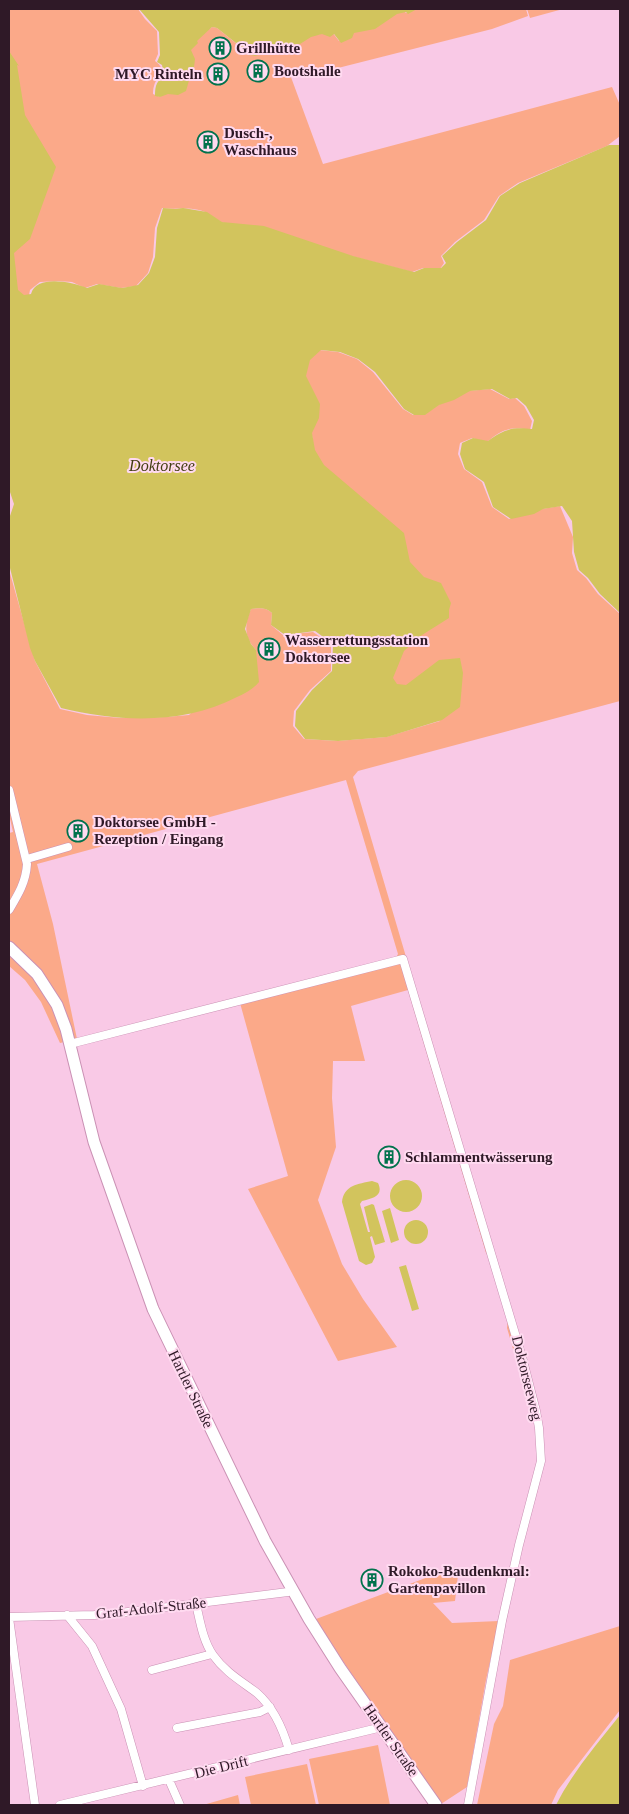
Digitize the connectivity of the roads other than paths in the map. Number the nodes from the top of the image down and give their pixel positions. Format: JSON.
{"nodes":[{"id":1,"x":9,"y":790,"type":"edge"},
{"id":2,"x":68,"y":846,"type":"dead end"},
{"id":3,"x":27,"y":859,"type":"junction"},
{"id":4,"x":9,"y":910,"type":"edge"},
{"id":5,"x":9,"y":947,"type":"edge"},
{"id":6,"x":70,"y":1044,"type":"junction"},
{"id":7,"x":292,"y":1590,"type":"junction"},
{"id":8,"x":196,"y":1604,"type":"junction"},
{"id":9,"x":67,"y":1616,"type":"junction"},
{"id":10,"x":9,"y":1617,"type":"edge"},
{"id":11,"x":212,"y":1654,"type":"junction"},
{"id":12,"x":152,"y":1670,"type":"dead end"},
{"id":13,"x":270,"y":1708,"type":"junction"},
{"id":14,"x":177,"y":1728,"type":"dead end"},
{"id":15,"x":382,"y":1728,"type":"junction"},
{"id":16,"x":289,"y":1750,"type":"junction"},
{"id":17,"x":169,"y":1780,"type":"junction"},
{"id":18,"x":144,"y":1786,"type":"junction"},
{"id":19,"x":34,"y":1805,"type":"edge"},
{"id":20,"x":60,"y":1805,"type":"edge"},
{"id":21,"x":180,"y":1805,"type":"edge"},
{"id":22,"x":436,"y":1805,"type":"edge"},
{"id":23,"x":468,"y":1805,"type":"edge"}],
"edges":[{"from":1,"to":3,"type":"street"},
{"from":2,"to":3,"type":"street"},
{"from":3,"to":4,"type":"street"},
{"from":5,"to":6,"type":"main road","name":"Hartler Straße"},
{"from":6,"to":7,"type":"main road","name":"Hartler Straße"},
{"from":6,"to":23,"type":"street","name":"Doktorseeweg"},
{"from":7,"to":8,"type":"street","name":"Graf-Adolf-Straße"},
{"from":7,"to":15,"type":"main road","name":"Hartler Straße"},
{"from":8,"to":9,"type":"street","name":"Graf-Adolf-Straße"},
{"from":8,"to":11,"type":"street"},
{"from":9,"to":10,"type":"street","name":"Graf-Adolf-Straße"},
{"from":9,"to":18,"type":"street"},
{"from":10,"to":19,"type":"street"},
{"from":11,"to":12,"type":"street"},
{"from":11,"to":13,"type":"street"},
{"from":13,"to":14,"type":"street"},
{"from":13,"to":16,"type":"street"},
{"from":15,"to":16,"type":"street","name":"Die Drift"},
{"from":15,"to":22,"type":"main road","name":"Hartler Straße"},
{"from":16,"to":17,"type":"street","name":"Die Drift"},
{"from":17,"to":18,"type":"street","name":"Die Drift"},
{"from":17,"to":21,"type":"street"},
{"from":18,"to":20,"type":"street","name":"Die Drift"}]}
